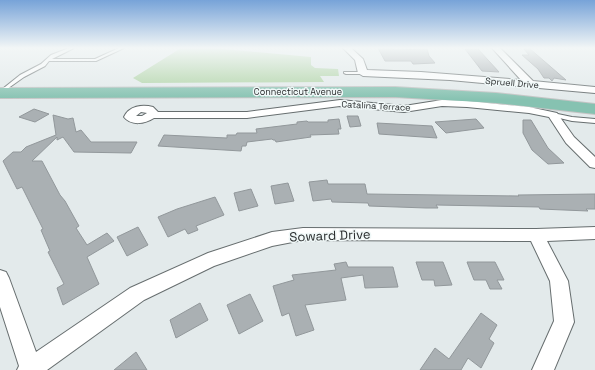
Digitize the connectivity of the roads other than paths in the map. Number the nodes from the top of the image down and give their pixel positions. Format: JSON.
{"nodes":[{"id":1,"x":38,"y":65,"type":"edge"},
{"id":2,"x":360,"y":65,"type":"edge"},
{"id":3,"x":512,"y":65,"type":"edge"},
{"id":4,"x":346,"y":73,"type":"dead end"},
{"id":5,"x":363,"y":73,"type":"junction"},
{"id":6,"x":7,"y":84,"type":"edge"},
{"id":7,"x":530,"y":84,"type":"junction"},
{"id":8,"x":595,"y":90,"type":"edge"},
{"id":9,"x":0,"y":93,"type":"edge"},
{"id":10,"x":595,"y":98,"type":"edge"},
{"id":11,"x":595,"y":108,"type":"edge"},
{"id":12,"x":553,"y":115,"type":"junction"},
{"id":13,"x":151,"y":116,"type":"dead end"},
{"id":14,"x":595,"y":121,"type":"edge"},
{"id":15,"x":595,"y":164,"type":"edge"},
{"id":16,"x":595,"y":233,"type":"edge"},
{"id":17,"x":536,"y":235,"type":"junction"},
{"id":18,"x":0,"y":278,"type":"edge"},
{"id":19,"x":30,"y":369,"type":"edge"},
{"id":20,"x":543,"y":370,"type":"edge"}],
"edges":[{"from":1,"to":6,"type":"lane"},
{"from":2,"to":5,"type":"street"},
{"from":3,"to":7,"type":"street"},
{"from":4,"to":5,"type":"lane"},
{"from":5,"to":7,"type":"street","name":"Spruell Drive"},
{"from":6,"to":9,"type":"lane"},
{"from":6,"to":10,"type":"main road","name":"Connecticut Avenue"},
{"from":7,"to":8,"type":"street","name":"Spruell Drive"},
{"from":9,"to":11,"type":"main road","name":"Connecticut Avenue"},
{"from":12,"to":13,"type":"street","name":"Catalina Terrace"},
{"from":12,"to":14,"type":"lane"},
{"from":12,"to":15,"type":"street"},
{"from":16,"to":17,"type":"street","name":"Soward Drive"},
{"from":17,"to":19,"type":"street","name":"Soward Drive"},
{"from":17,"to":20,"type":"street"},
{"from":18,"to":19,"type":"street"}]}
